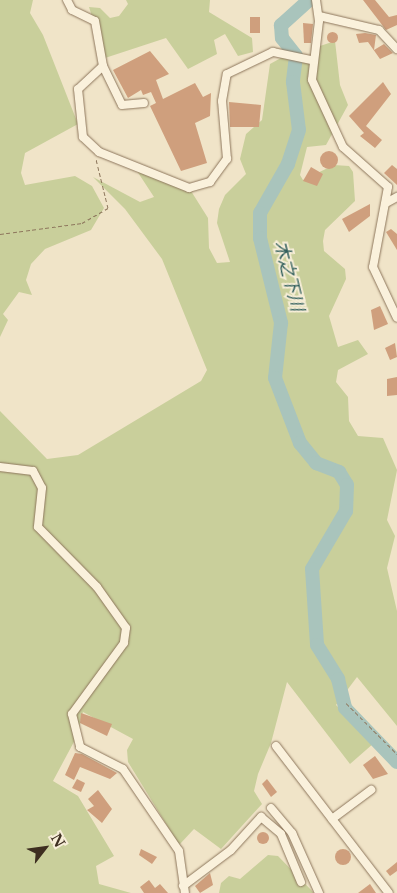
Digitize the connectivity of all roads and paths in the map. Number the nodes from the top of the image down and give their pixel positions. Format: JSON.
{"nodes":[{"id":1,"x":67,"y":0,"type":"edge"},
{"id":2,"x":316,"y":2,"type":"edge"},
{"id":3,"x":319,"y":16,"type":"junction"},
{"id":4,"x":397,"y":49,"type":"edge"},
{"id":5,"x":310,"y":59,"type":"junction"},
{"id":6,"x":103,"y":66,"type":"junction"},
{"id":7,"x":144,"y":103,"type":"dead end"},
{"id":8,"x":99,"y":152,"type":"junction"},
{"id":9,"x":397,"y":197,"type":"edge"},
{"id":10,"x":386,"y":203,"type":"junction"},
{"id":11,"x":0,"y":234,"type":"edge"},
{"id":12,"x":397,"y":318,"type":"edge"},
{"id":13,"x":0,"y":467,"type":"edge"},
{"id":14,"x":346,"y":703,"type":"dead end"},
{"id":15,"x":276,"y":746,"type":"dead end"},
{"id":16,"x":397,"y":754,"type":"edge"},
{"id":17,"x":371,"y":790,"type":"dead end"},
{"id":18,"x":271,"y":808,"type":"dead end"},
{"id":19,"x":332,"y":819,"type":"junction"},
{"id":20,"x":301,"y":882,"type":"dead end"},
{"id":21,"x":184,"y":890,"type":"edge"},
{"id":22,"x":319,"y":893,"type":"edge"},
{"id":23,"x":389,"y":893,"type":"edge"}],
"edges":[{"from":1,"to":6,"type":"street"},
{"from":2,"to":3,"type":"street"},
{"from":3,"to":4,"type":"street"},
{"from":3,"to":5,"type":"street"},
{"from":5,"to":8,"type":"street"},
{"from":5,"to":10,"type":"street"},
{"from":6,"to":7,"type":"street"},
{"from":6,"to":8,"type":"street"},
{"from":8,"to":11,"type":"path"},
{"from":9,"to":10,"type":"street"},
{"from":10,"to":12,"type":"street"},
{"from":13,"to":21,"type":"street"},
{"from":14,"to":16,"type":"path"},
{"from":15,"to":19,"type":"street"},
{"from":17,"to":19,"type":"street"},
{"from":18,"to":22,"type":"street"},
{"from":19,"to":23,"type":"street"},
{"from":20,"to":21,"type":"street"}]}
